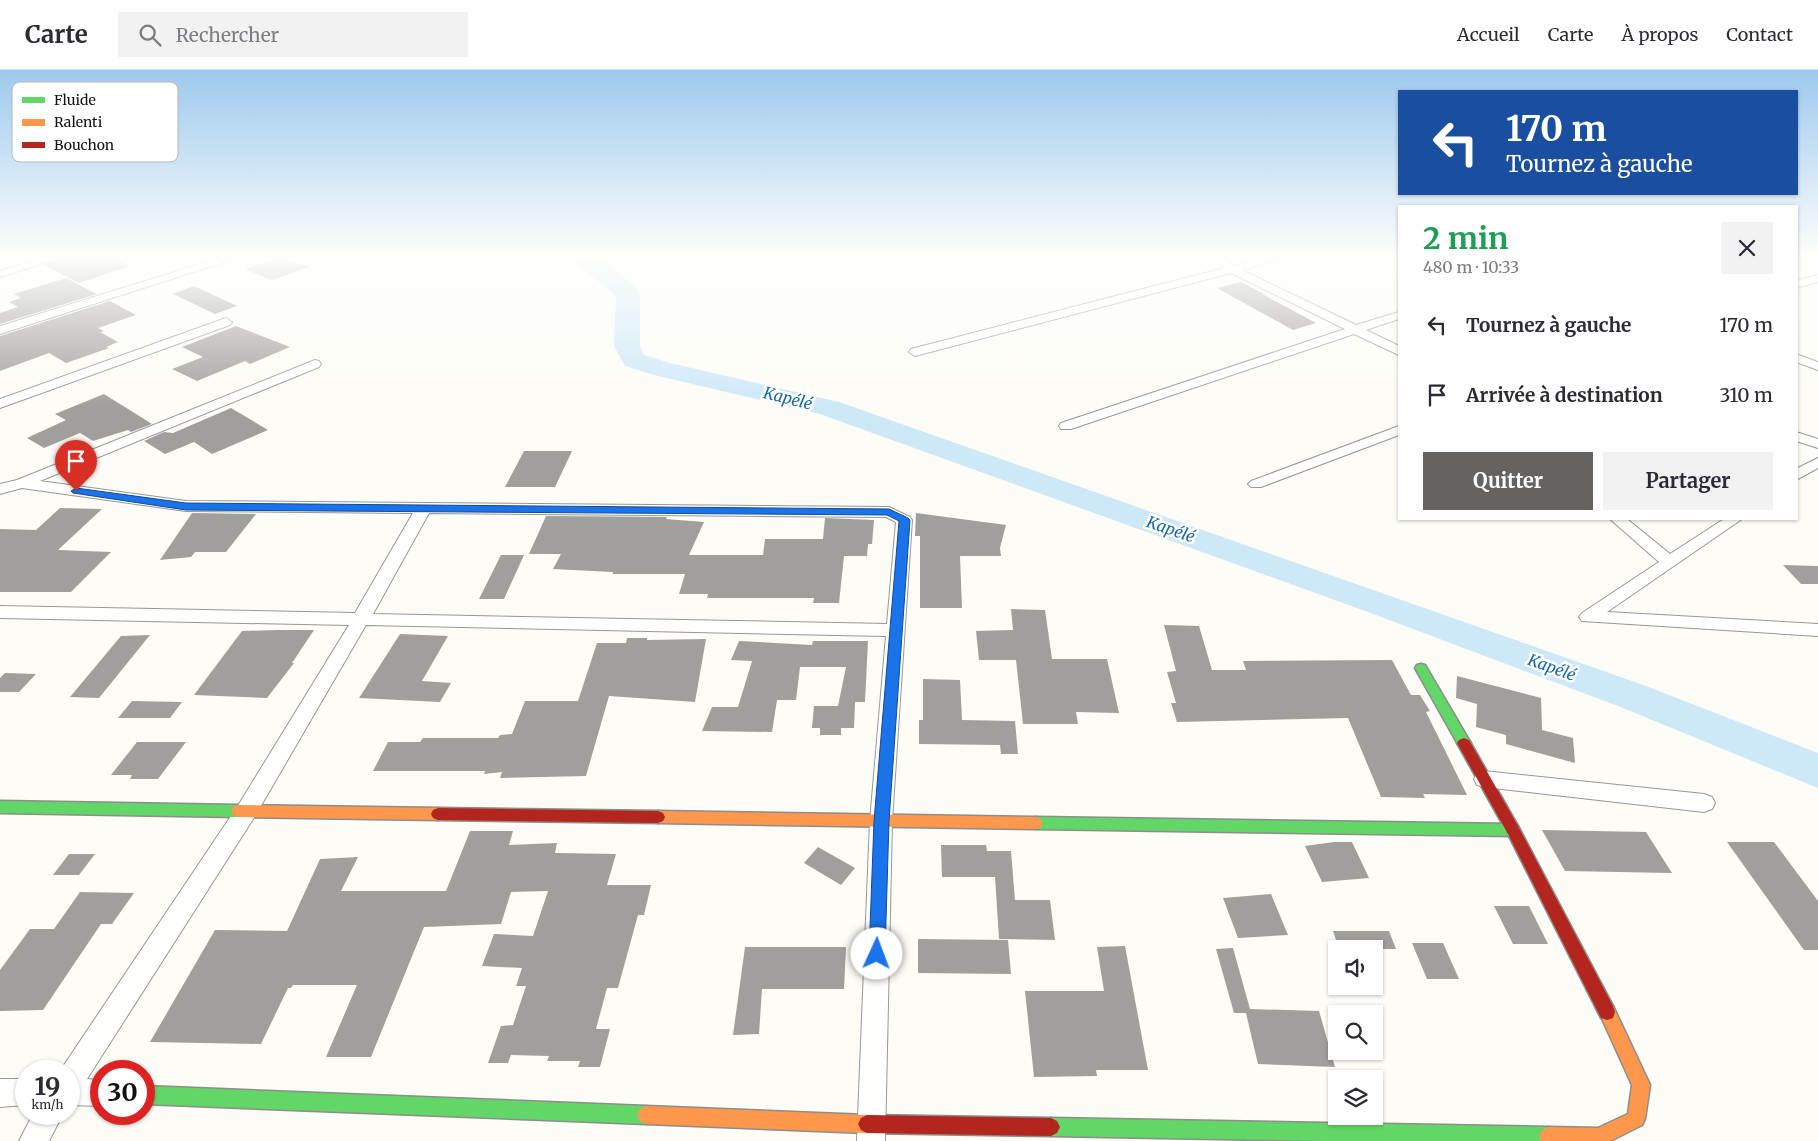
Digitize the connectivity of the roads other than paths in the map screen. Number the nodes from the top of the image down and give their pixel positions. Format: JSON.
{"nodes":[{"id":1,"x":74,"y":307,"type":"edge"},
{"id":2,"x":1090,"y":307,"type":"edge"},
{"id":3,"x":1309,"y":307,"type":"edge"},
{"id":4,"x":1398,"y":315,"type":"edge"},
{"id":5,"x":226,"y":322,"type":"dead end"},
{"id":6,"x":1354,"y":329,"type":"junction"},
{"id":7,"x":0,"y":330,"type":"edge"},
{"id":8,"x":1398,"y":351,"type":"edge"},
{"id":9,"x":915,"y":352,"type":"dead end"},
{"id":10,"x":1798,"y":359,"type":"edge"},
{"id":11,"x":315,"y":364,"type":"dead end"},
{"id":12,"x":1818,"y":366,"type":"edge"},
{"id":13,"x":0,"y":404,"type":"edge"},
{"id":14,"x":1066,"y":426,"type":"dead end"},
{"id":15,"x":1398,"y":430,"type":"edge"},
{"id":16,"x":1798,"y":437,"type":"edge"},
{"id":17,"x":1818,"y":444,"type":"edge"},
{"id":18,"x":1818,"y":462,"type":"edge"},
{"id":19,"x":1798,"y":475,"type":"edge"},
{"id":20,"x":22,"y":483,"type":"junction"},
{"id":21,"x":1256,"y":484,"type":"dead end"},
{"id":22,"x":0,"y":490,"type":"edge"},
{"id":23,"x":424,"y":507,"type":"junction"},
{"id":24,"x":1619,"y":520,"type":"edge"},
{"id":25,"x":1732,"y":520,"type":"edge"},
{"id":26,"x":1669,"y":562,"type":"junction"},
{"id":27,"x":0,"y":612,"type":"edge"},
{"id":28,"x":361,"y":619,"type":"junction"},
{"id":29,"x":896,"y":630,"type":"junction"},
{"id":30,"x":1818,"y":630,"type":"edge"},
{"id":31,"x":1421,"y":668,"type":"dead end"},
{"id":32,"x":1484,"y":779,"type":"junction"},
{"id":33,"x":1704,"y":803,"type":"dead end"},
{"id":34,"x":0,"y":807,"type":"edge"},
{"id":35,"x":247,"y":810,"type":"junction"},
{"id":36,"x":882,"y":821,"type":"junction"},
{"id":37,"x":1513,"y":830,"type":"junction"},
{"id":38,"x":80,"y":1065,"type":"edge"},
{"id":39,"x":15,"y":1092,"type":"edge"},
{"id":40,"x":0,"y":1093,"type":"edge"},
{"id":41,"x":155,"y":1096,"type":"edge"},
{"id":42,"x":42,"y":1125,"type":"edge"},
{"id":43,"x":871,"y":1133,"type":"edge"},
{"id":44,"x":33,"y":1141,"type":"edge"}],
"edges":[{"from":1,"to":7,"type":"street"},
{"from":2,"to":9,"type":"street"},
{"from":3,"to":6,"type":"street"},
{"from":4,"to":6,"type":"street"},
{"from":5,"to":13,"type":"street"},
{"from":6,"to":8,"type":"street"},
{"from":6,"to":14,"type":"street"},
{"from":10,"to":12,"type":"street"},
{"from":11,"to":20,"type":"street"},
{"from":15,"to":21,"type":"street"},
{"from":16,"to":17,"type":"street"},
{"from":18,"to":19,"type":"street"},
{"from":20,"to":22,"type":"street"},
{"from":20,"to":23,"type":"street"},
{"from":23,"to":28,"type":"street"},
{"from":23,"to":29,"type":"street"},
{"from":24,"to":26,"type":"street"},
{"from":25,"to":26,"type":"street"},
{"from":26,"to":30,"type":"street"},
{"from":27,"to":28,"type":"street"},
{"from":28,"to":29,"type":"street"},
{"from":28,"to":35,"type":"street"},
{"from":29,"to":36,"type":"street"},
{"from":31,"to":32,"type":"street"},
{"from":32,"to":33,"type":"street"},
{"from":32,"to":37,"type":"street"},
{"from":34,"to":35,"type":"street"},
{"from":35,"to":36,"type":"street"},
{"from":35,"to":38,"type":"street"},
{"from":36,"to":37,"type":"street"},
{"from":36,"to":43,"type":"street"},
{"from":37,"to":43,"type":"street"},
{"from":39,"to":40,"type":"street"},
{"from":41,"to":43,"type":"street"},
{"from":42,"to":44,"type":"street"}]}
